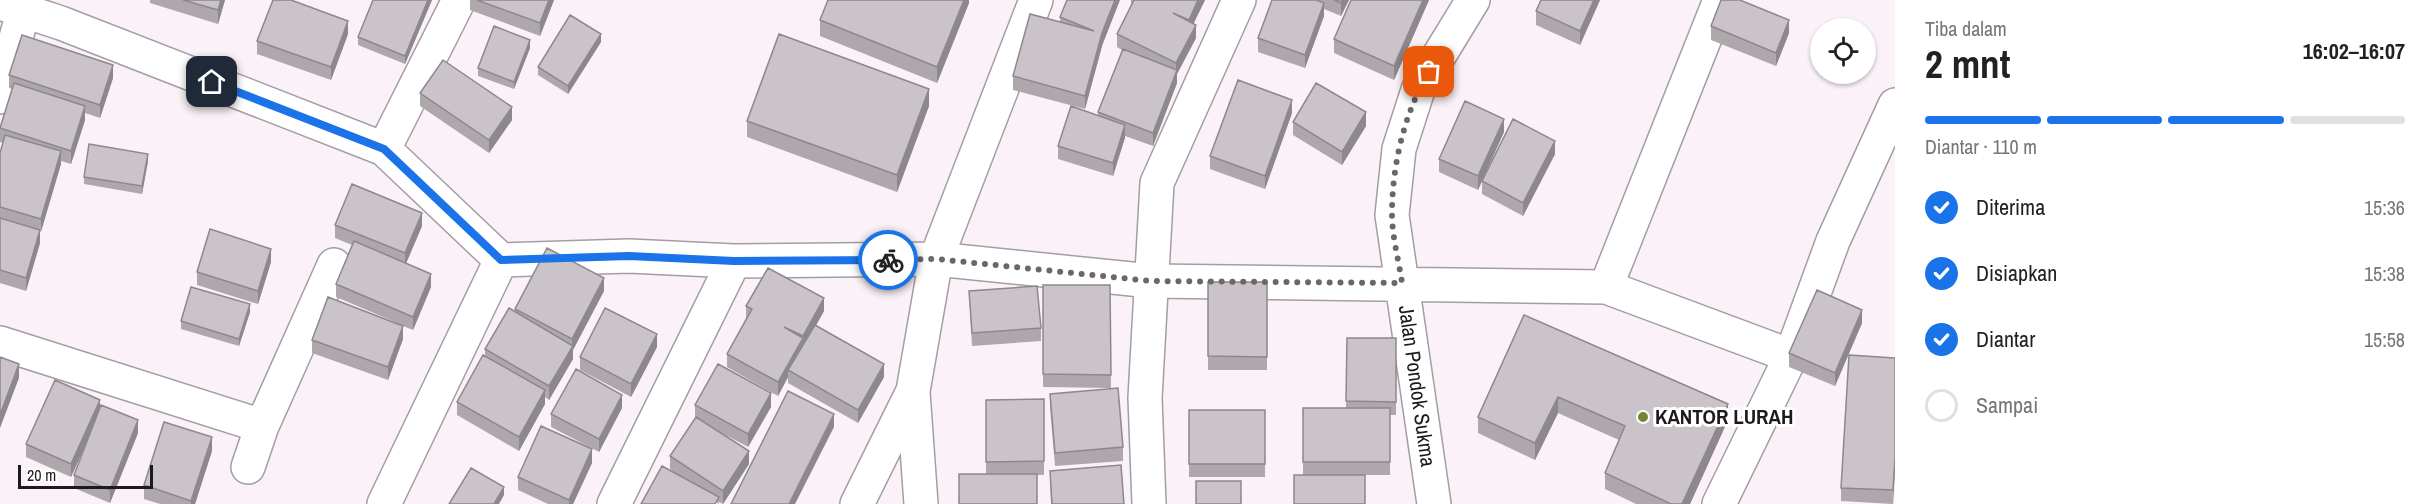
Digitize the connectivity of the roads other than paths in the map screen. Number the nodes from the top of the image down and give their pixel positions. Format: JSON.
{"nodes":[{"id":1,"x":459,"y":0,"type":"edge"},
{"id":2,"x":1036,"y":0,"type":"edge"},
{"id":3,"x":1239,"y":0,"type":"edge"},
{"id":4,"x":1473,"y":0,"type":"edge"},
{"id":5,"x":1720,"y":0,"type":"edge"},
{"id":6,"x":11,"y":8,"type":"edge"},
{"id":7,"x":65,"y":12,"type":"edge"},
{"id":8,"x":0,"y":97,"type":"edge"},
{"id":9,"x":1895,"y":105,"type":"edge"},
{"id":10,"x":384,"y":149,"type":"junction"},
{"id":11,"x":936,"y":259,"type":"junction"},
{"id":12,"x":501,"y":260,"type":"junction"},
{"id":13,"x":734,"y":261,"type":"junction"},
{"id":14,"x":334,"y":265,"type":"dead end"},
{"id":15,"x":1151,"y":281,"type":"junction"},
{"id":16,"x":1402,"y":283,"type":"junction"},
{"id":17,"x":1606,"y":286,"type":"junction"},
{"id":18,"x":0,"y":343,"type":"edge"},
{"id":19,"x":1791,"y":357,"type":"junction"},
{"id":20,"x":913,"y":391,"type":"junction"},
{"id":21,"x":262,"y":426,"type":"junction"},
{"id":22,"x":248,"y":467,"type":"dead end"},
{"id":23,"x":384,"y":504,"type":"edge"},
{"id":24,"x":614,"y":504,"type":"edge"},
{"id":25,"x":857,"y":504,"type":"edge"},
{"id":26,"x":921,"y":504,"type":"edge"},
{"id":27,"x":1149,"y":504,"type":"edge"},
{"id":28,"x":1434,"y":504,"type":"edge"},
{"id":29,"x":1719,"y":504,"type":"edge"}],
"edges":[{"from":1,"to":10,"type":"street"},
{"from":2,"to":11,"type":"street"},
{"from":3,"to":15,"type":"street"},
{"from":4,"to":16,"type":"street","name":"Jalan Pondok Sukma"},
{"from":5,"to":17,"type":"street"},
{"from":6,"to":7,"type":"street"},
{"from":6,"to":8,"type":"street"},
{"from":7,"to":10,"type":"street"},
{"from":9,"to":19,"type":"street"},
{"from":10,"to":12,"type":"street"},
{"from":11,"to":13,"type":"street"},
{"from":11,"to":15,"type":"street"},
{"from":11,"to":20,"type":"street"},
{"from":12,"to":13,"type":"street"},
{"from":12,"to":23,"type":"street"},
{"from":13,"to":24,"type":"street"},
{"from":14,"to":21,"type":"street"},
{"from":15,"to":16,"type":"street"},
{"from":15,"to":27,"type":"street"},
{"from":16,"to":17,"type":"street"},
{"from":16,"to":28,"type":"street","name":"Jalan Pondok Sukma"},
{"from":17,"to":19,"type":"street"},
{"from":18,"to":21,"type":"street"},
{"from":19,"to":29,"type":"street"},
{"from":20,"to":25,"type":"street"},
{"from":20,"to":26,"type":"street"},
{"from":21,"to":22,"type":"street"}]}
